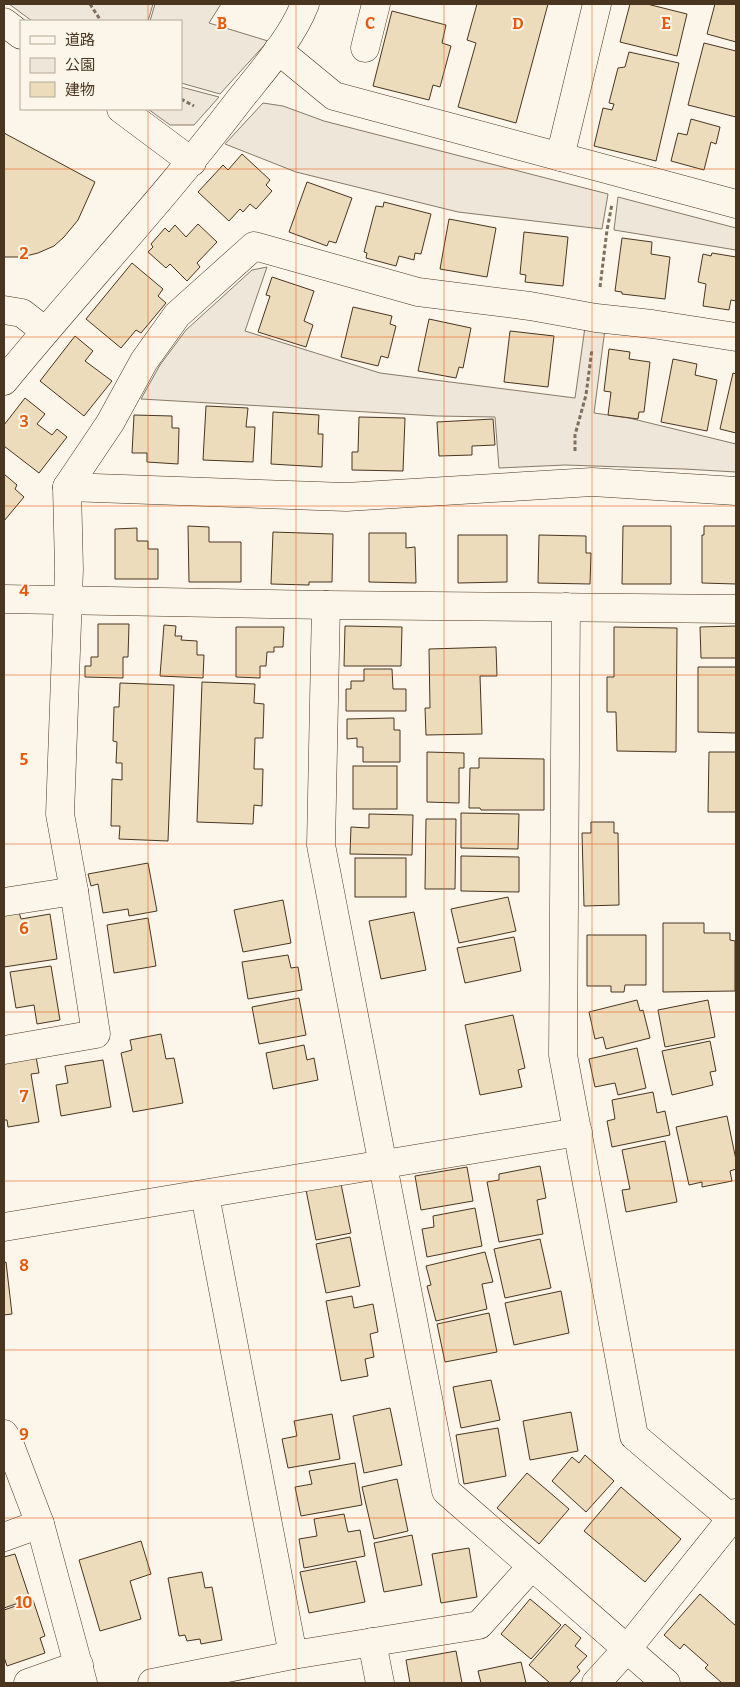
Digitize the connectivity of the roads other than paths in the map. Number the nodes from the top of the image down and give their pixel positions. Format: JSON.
{"nodes":[{"id":1,"x":305,"y":4,"type":"edge"},
{"id":2,"x":376,"y":4,"type":"edge"},
{"id":3,"x":597,"y":4,"type":"edge"},
{"id":4,"x":4,"y":22,"type":"edge"},
{"id":5,"x":20,"y":34,"type":"edge"},
{"id":6,"x":365,"y":48,"type":"dead end"},
{"id":7,"x":278,"y":50,"type":"junction"},
{"id":8,"x":122,"y":110,"type":"edge"},
{"id":9,"x":560,"y":157,"type":"junction"},
{"id":10,"x":192,"y":162,"type":"junction"},
{"id":11,"x":736,"y":204,"type":"edge"},
{"id":12,"x":4,"y":310,"type":"edge"},
{"id":13,"x":44,"y":331,"type":"junction"},
{"id":14,"x":736,"y":337,"type":"edge"},
{"id":15,"x":4,"y":381,"type":"edge"},
{"id":16,"x":67,"y":487,"type":"junction"},
{"id":17,"x":736,"y":491,"type":"edge"},
{"id":18,"x":4,"y":600,"type":"edge"},
{"id":19,"x":69,"y":602,"type":"junction"},
{"id":20,"x":326,"y":605,"type":"junction"},
{"id":21,"x":566,"y":607,"type":"junction"},
{"id":22,"x":736,"y":609,"type":"edge"},
{"id":23,"x":74,"y":891,"type":"junction"},
{"id":24,"x":4,"y":902,"type":"edge"},
{"id":25,"x":4,"y":1050,"type":"edge"},
{"id":26,"x":578,"y":1132,"type":"junction"},
{"id":27,"x":383,"y":1164,"type":"junction"},
{"id":28,"x":205,"y":1195,"type":"junction"},
{"id":29,"x":4,"y":1227,"type":"edge"},
{"id":30,"x":4,"y":1434,"type":"edge"},
{"id":31,"x":734,"y":1516,"type":"edge"},
{"id":32,"x":40,"y":1524,"type":"junction"},
{"id":33,"x":4,"y":1537,"type":"edge"},
{"id":34,"x":532,"y":1566,"type":"junction"},
{"id":35,"x":372,"y":1642,"type":"junction"},
{"id":36,"x":627,"y":1649,"type":"junction"},
{"id":37,"x":293,"y":1655,"type":"junction"},
{"id":38,"x":81,"y":1674,"type":"edge"},
{"id":39,"x":28,"y":1683,"type":"edge"},
{"id":40,"x":152,"y":1683,"type":"edge"},
{"id":41,"x":380,"y":1683,"type":"edge"},
{"id":42,"x":596,"y":1683,"type":"edge"},
{"id":43,"x":666,"y":1683,"type":"edge"}],
"edges":[{"from":1,"to":7,"type":"street"},
{"from":2,"to":6,"type":"street"},
{"from":3,"to":9,"type":"street"},
{"from":4,"to":5,"type":"street"},
{"from":7,"to":9,"type":"street"},
{"from":7,"to":10,"type":"street"},
{"from":8,"to":10,"type":"street"},
{"from":9,"to":11,"type":"street"},
{"from":10,"to":13,"type":"street"},
{"from":12,"to":13,"type":"street"},
{"from":13,"to":15,"type":"street"},
{"from":14,"to":16,"type":"street"},
{"from":16,"to":17,"type":"street"},
{"from":16,"to":19,"type":"street"},
{"from":18,"to":19,"type":"street"},
{"from":19,"to":20,"type":"street"},
{"from":19,"to":23,"type":"street"},
{"from":20,"to":21,"type":"street"},
{"from":20,"to":27,"type":"street"},
{"from":21,"to":22,"type":"street"},
{"from":21,"to":26,"type":"street"},
{"from":23,"to":24,"type":"street"},
{"from":23,"to":25,"type":"street"},
{"from":26,"to":27,"type":"street"},
{"from":26,"to":31,"type":"street"},
{"from":27,"to":28,"type":"street"},
{"from":27,"to":34,"type":"street"},
{"from":28,"to":29,"type":"street"},
{"from":28,"to":37,"type":"street"},
{"from":30,"to":32,"type":"street"},
{"from":31,"to":36,"type":"street"},
{"from":32,"to":33,"type":"street"},
{"from":32,"to":38,"type":"street"},
{"from":34,"to":35,"type":"street"},
{"from":34,"to":36,"type":"street"},
{"from":35,"to":37,"type":"street"},
{"from":35,"to":41,"type":"street"},
{"from":36,"to":42,"type":"street"},
{"from":36,"to":43,"type":"street"},
{"from":37,"to":40,"type":"street"},
{"from":38,"to":39,"type":"street"}]}
